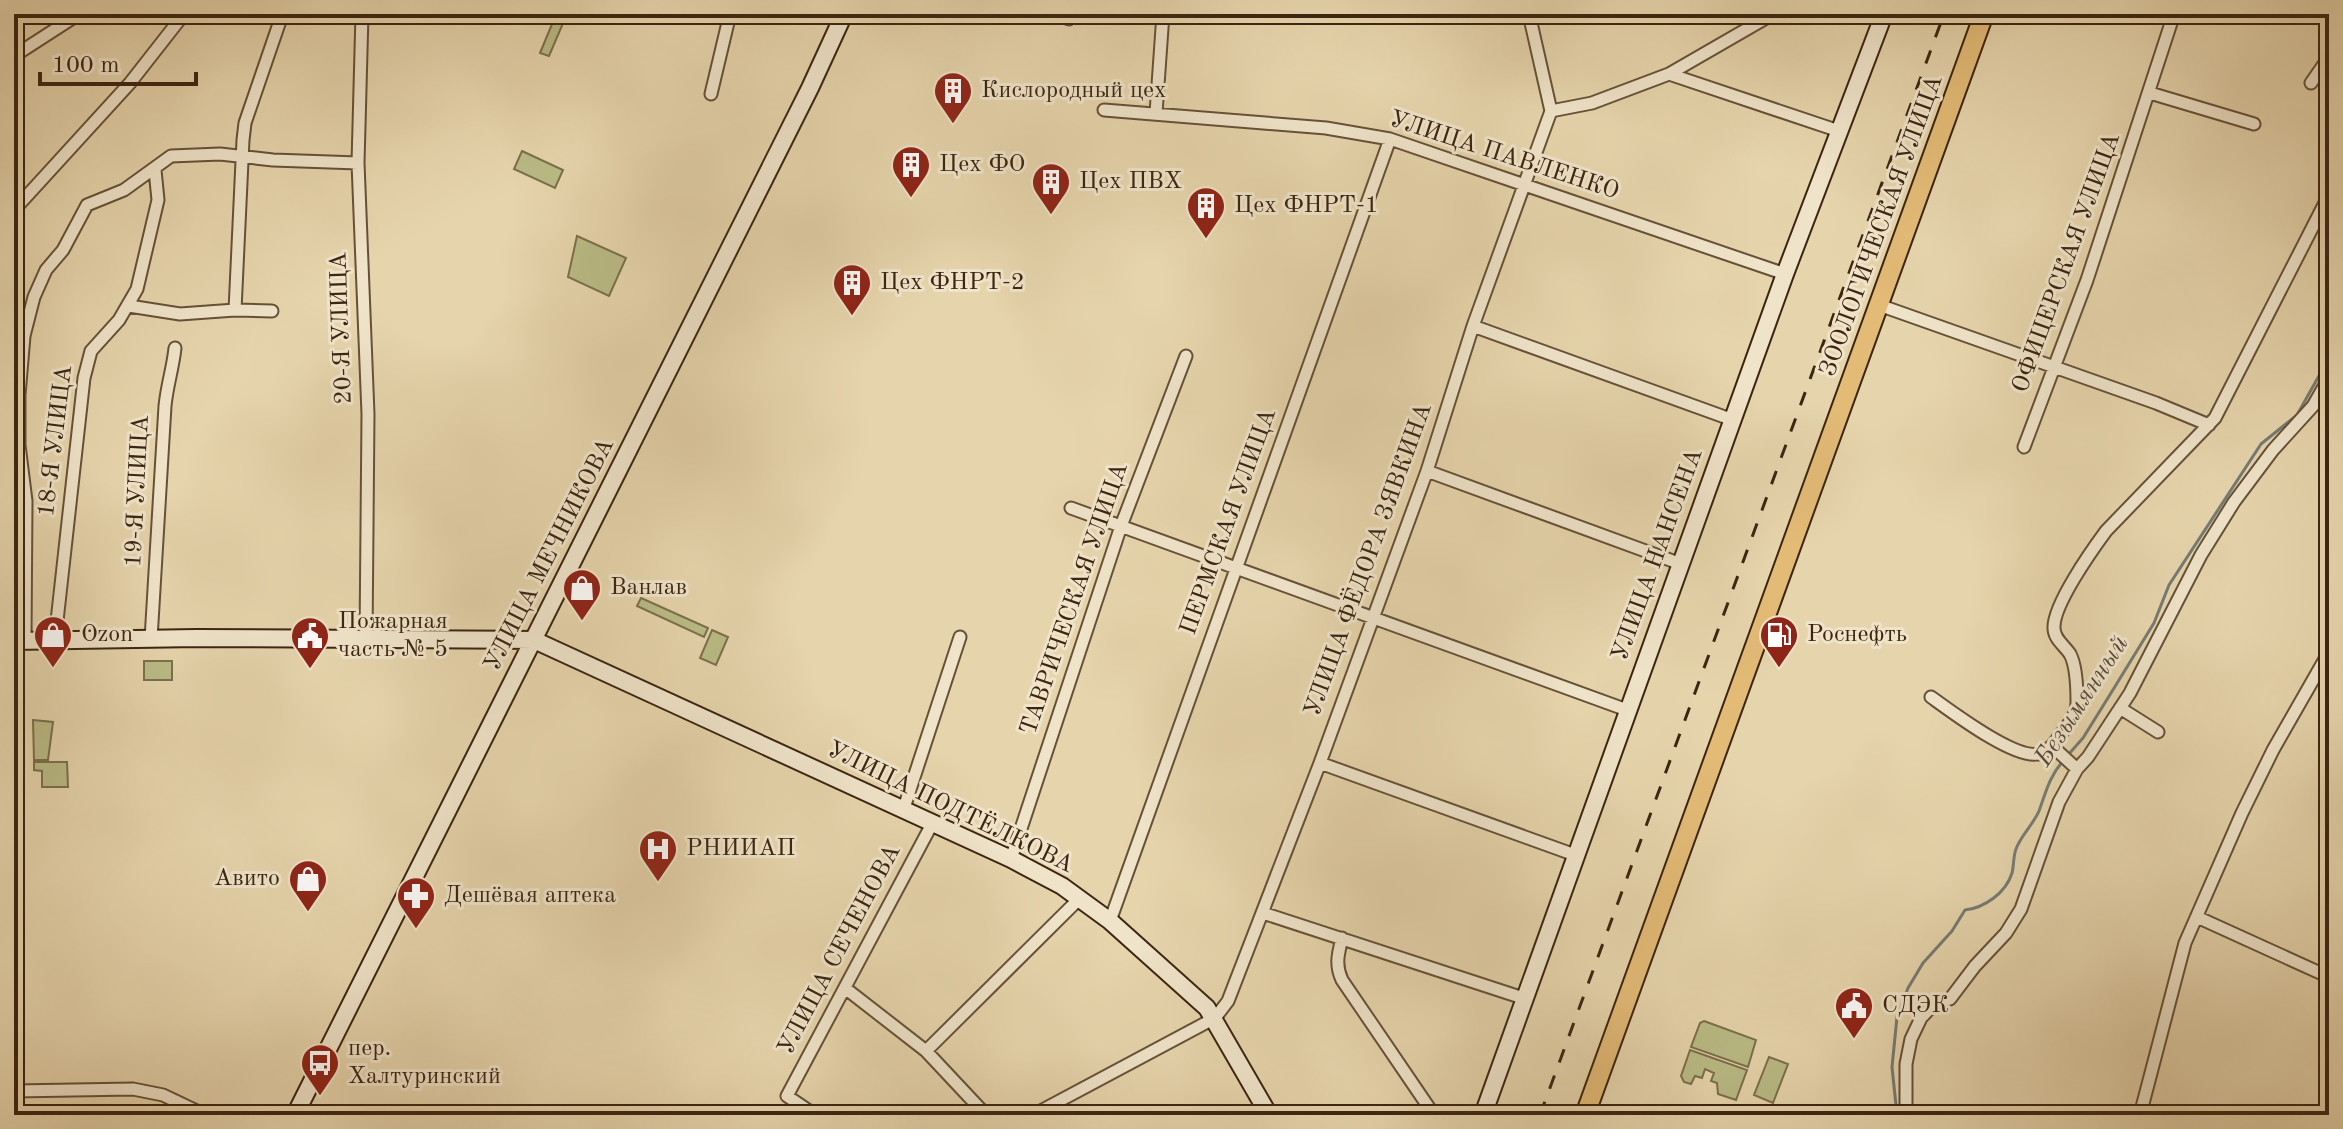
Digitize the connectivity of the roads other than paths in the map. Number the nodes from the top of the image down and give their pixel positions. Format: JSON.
{"nodes":[{"id":1,"x":79,"y":14,"type":"edge"},
{"id":2,"x":184,"y":14,"type":"edge"},
{"id":3,"x":285,"y":14,"type":"edge"},
{"id":4,"x":362,"y":14,"type":"edge"},
{"id":5,"x":730,"y":14,"type":"edge"},
{"id":6,"x":844,"y":14,"type":"edge"},
{"id":7,"x":1054,"y":14,"type":"edge"},
{"id":8,"x":1163,"y":14,"type":"edge"},
{"id":9,"x":1529,"y":14,"type":"edge"},
{"id":10,"x":1773,"y":14,"type":"edge"},
{"id":11,"x":1884,"y":14,"type":"edge"},
{"id":12,"x":1984,"y":14,"type":"edge"},
{"id":13,"x":2174,"y":14,"type":"edge"},
{"id":14,"x":1069,"y":19,"type":"dead end"},
{"id":15,"x":14,"y":56,"type":"edge"},
{"id":16,"x":2329,"y":57,"type":"edge"},
{"id":17,"x":1669,"y":74,"type":"junction"},
{"id":18,"x":2311,"y":83,"type":"dead end"},
{"id":19,"x":2150,"y":93,"type":"junction"},
{"id":20,"x":711,"y":94,"type":"dead end"},
{"id":21,"x":1104,"y":110,"type":"dead end"},
{"id":22,"x":1551,"y":111,"type":"junction"},
{"id":23,"x":1156,"y":113,"type":"junction"},
{"id":24,"x":2254,"y":124,"type":"dead end"},
{"id":25,"x":1839,"y":131,"type":"junction"},
{"id":26,"x":1390,"y":139,"type":"junction"},
{"id":27,"x":241,"y":157,"type":"junction"},
{"id":28,"x":358,"y":163,"type":"junction"},
{"id":29,"x":155,"y":170,"type":"junction"},
{"id":30,"x":1526,"y":183,"type":"junction"},
{"id":31,"x":2329,"y":195,"type":"edge"},
{"id":32,"x":14,"y":210,"type":"edge"},
{"id":33,"x":1785,"y":274,"type":"junction"},
{"id":34,"x":1879,"y":305,"type":"junction"},
{"id":35,"x":129,"y":306,"type":"junction"},
{"id":36,"x":235,"y":310,"type":"junction"},
{"id":37,"x":272,"y":311,"type":"dead end"},
{"id":38,"x":1473,"y":326,"type":"junction"},
{"id":39,"x":175,"y":348,"type":"dead end"},
{"id":40,"x":1186,"y":356,"type":"dead end"},
{"id":41,"x":2054,"y":366,"type":"junction"},
{"id":42,"x":2329,"y":378,"type":"edge"},
{"id":43,"x":1733,"y":420,"type":"junction"},
{"id":44,"x":2209,"y":425,"type":"junction"},
{"id":45,"x":2024,"y":447,"type":"dead end"},
{"id":46,"x":1427,"y":471,"type":"junction"},
{"id":47,"x":1071,"y":508,"type":"dead end"},
{"id":48,"x":1121,"y":526,"type":"junction"},
{"id":49,"x":1681,"y":564,"type":"junction"},
{"id":50,"x":1237,"y":567,"type":"junction"},
{"id":51,"x":1372,"y":617,"type":"junction"},
{"id":52,"x":960,"y":637,"type":"dead end"},
{"id":53,"x":55,"y":639,"type":"junction"},
{"id":54,"x":151,"y":639,"type":"junction"},
{"id":55,"x":20,"y":640,"type":"edge"},
{"id":56,"x":366,"y":640,"type":"junction"},
{"id":57,"x":534,"y":640,"type":"junction"},
{"id":58,"x":2329,"y":652,"type":"edge"},
{"id":59,"x":1931,"y":697,"type":"dead end"},
{"id":60,"x":2120,"y":708,"type":"junction"},
{"id":61,"x":1627,"y":710,"type":"junction"},
{"id":62,"x":2158,"y":732,"type":"dead end"},
{"id":63,"x":2056,"y":750,"type":"junction"},
{"id":64,"x":1320,"y":763,"type":"junction"},
{"id":65,"x":2077,"y":769,"type":"junction"},
{"id":66,"x":903,"y":811,"type":"junction"},
{"id":67,"x":932,"y":824,"type":"junction"},
{"id":68,"x":1575,"y":855,"type":"junction"},
{"id":69,"x":1011,"y":859,"type":"junction"},
{"id":70,"x":1079,"y":899,"type":"junction"},
{"id":71,"x":1263,"y":913,"type":"junction"},
{"id":72,"x":2197,"y":917,"type":"junction"},
{"id":73,"x":1110,"y":921,"type":"junction"},
{"id":74,"x":1342,"y":938,"type":"junction"},
{"id":75,"x":2329,"y":977,"type":"edge"},
{"id":76,"x":845,"y":988,"type":"junction"},
{"id":77,"x":1523,"y":998,"type":"junction"},
{"id":78,"x":1215,"y":1018,"type":"junction"},
{"id":79,"x":926,"y":1051,"type":"junction"},
{"id":80,"x":14,"y":1091,"type":"edge"},
{"id":81,"x":205,"y":1115,"type":"edge"},
{"id":82,"x":295,"y":1115,"type":"edge"},
{"id":83,"x":815,"y":1115,"type":"edge"},
{"id":84,"x":986,"y":1115,"type":"edge"},
{"id":85,"x":1033,"y":1115,"type":"edge"},
{"id":86,"x":1269,"y":1115,"type":"edge"},
{"id":87,"x":1434,"y":1115,"type":"edge"},
{"id":88,"x":1483,"y":1115,"type":"edge"},
{"id":89,"x":1585,"y":1115,"type":"edge"},
{"id":90,"x":1906,"y":1115,"type":"edge"},
{"id":91,"x":2140,"y":1115,"type":"edge"}],
"edges":[{"from":1,"to":15,"type":"street"},
{"from":2,"to":32,"type":"street"},
{"from":3,"to":27,"type":"street"},
{"from":4,"to":28,"type":"street","name":"20-Я УЛИЦА"},
{"from":5,"to":20,"type":"street"},
{"from":6,"to":57,"type":"main road","name":"УЛИЦА МЕЧНИКОВА"},
{"from":7,"to":14,"type":"street"},
{"from":8,"to":23,"type":"street"},
{"from":9,"to":22,"type":"street"},
{"from":10,"to":17,"type":"street"},
{"from":11,"to":25,"type":"main road","name":"УЛИЦА НАНСЕНА"},
{"from":12,"to":34,"type":"main road","name":"ЗООЛОГИЧЕСКАЯ УЛИЦА"},
{"from":13,"to":19,"type":"street","name":"ОФИЦЕРСКАЯ УЛИЦА"},
{"from":16,"to":18,"type":"street"},
{"from":17,"to":22,"type":"street"},
{"from":17,"to":25,"type":"street"},
{"from":19,"to":24,"type":"street"},
{"from":19,"to":41,"type":"street","name":"ОФИЦЕРСКАЯ УЛИЦА"},
{"from":21,"to":23,"type":"street","name":"УЛИЦА ПАВЛЕНКО"},
{"from":22,"to":30,"type":"street","name":"УЛИЦА ФЁДОРА ЗЯВКИНА"},
{"from":23,"to":26,"type":"street","name":"УЛИЦА ПАВЛЕНКО"},
{"from":25,"to":33,"type":"main road","name":"УЛИЦА НАНСЕНА"},
{"from":26,"to":30,"type":"street","name":"УЛИЦА ПАВЛЕНКО"},
{"from":26,"to":50,"type":"street","name":"ПЕРМСКАЯ УЛИЦА"},
{"from":27,"to":28,"type":"street"},
{"from":27,"to":29,"type":"street"},
{"from":27,"to":36,"type":"street"},
{"from":28,"to":56,"type":"street","name":"20-Я УЛИЦА"},
{"from":29,"to":35,"type":"street","name":"18-Я УЛИЦА"},
{"from":29,"to":55,"type":"street"},
{"from":30,"to":33,"type":"street","name":"УЛИЦА ПАВЛЕНКО"},
{"from":30,"to":38,"type":"street","name":"УЛИЦА ФЁДОРА ЗЯВКИНА"},
{"from":31,"to":44,"type":"street"},
{"from":33,"to":43,"type":"main road","name":"УЛИЦА НАНСЕНА"},
{"from":34,"to":41,"type":"street"},
{"from":34,"to":89,"type":"main road","name":"ЗООЛОГИЧЕСКАЯ УЛИЦА"},
{"from":35,"to":36,"type":"street"},
{"from":35,"to":53,"type":"street","name":"18-Я УЛИЦА"},
{"from":36,"to":37,"type":"street"},
{"from":38,"to":43,"type":"street"},
{"from":38,"to":46,"type":"street","name":"УЛИЦА ФЁДОРА ЗЯВКИНА"},
{"from":39,"to":54,"type":"street","name":"19-Я УЛИЦА"},
{"from":40,"to":48,"type":"street","name":"ТАВРИЧЕСКАЯ УЛИЦА"},
{"from":41,"to":44,"type":"street"},
{"from":41,"to":45,"type":"street","name":"ОФИЦЕРСКАЯ УЛИЦА"},
{"from":42,"to":60,"type":"street"},
{"from":43,"to":49,"type":"main road","name":"УЛИЦА НАНСЕНА"},
{"from":44,"to":63,"type":"street"},
{"from":46,"to":49,"type":"street"},
{"from":46,"to":51,"type":"street","name":"УЛИЦА ФЁДОРА ЗЯВКИНА"},
{"from":47,"to":48,"type":"street"},
{"from":48,"to":50,"type":"street"},
{"from":48,"to":69,"type":"street","name":"ТАВРИЧЕСКАЯ УЛИЦА"},
{"from":49,"to":61,"type":"main road","name":"УЛИЦА НАНСЕНА"},
{"from":50,"to":51,"type":"street"},
{"from":50,"to":73,"type":"street","name":"ПЕРМСКАЯ УЛИЦА"},
{"from":51,"to":61,"type":"street"},
{"from":51,"to":64,"type":"street","name":"УЛИЦА ФЁДОРА ЗЯВКИНА"},
{"from":52,"to":66,"type":"street"},
{"from":53,"to":54,"type":"main road"},
{"from":53,"to":55,"type":"main road"},
{"from":54,"to":56,"type":"main road"},
{"from":56,"to":57,"type":"main road"},
{"from":57,"to":66,"type":"main road","name":"УЛИЦА ПОДТЁЛКОВА"},
{"from":57,"to":82,"type":"main road","name":"УЛИЦА МЕЧНИКОВА"},
{"from":58,"to":72,"type":"street"},
{"from":59,"to":63,"type":"street"},
{"from":60,"to":62,"type":"street"},
{"from":60,"to":65,"type":"street"},
{"from":61,"to":68,"type":"main road","name":"УЛИЦА НАНСЕНА"},
{"from":63,"to":65,"type":"street"},
{"from":64,"to":68,"type":"street"},
{"from":64,"to":71,"type":"street","name":"УЛИЦА ФЁДОРА ЗЯВКИНА"},
{"from":65,"to":90,"type":"street"},
{"from":66,"to":67,"type":"main road","name":"УЛИЦА ПОДТЁЛКОВА"},
{"from":67,"to":69,"type":"main road","name":"УЛИЦА ПОДТЁЛКОВА"},
{"from":67,"to":76,"type":"street","name":"УЛИЦА СЕЧЕНОВА"},
{"from":68,"to":77,"type":"main road","name":"УЛИЦА НАНСЕНА"},
{"from":69,"to":70,"type":"main road","name":"УЛИЦА ПОДТЁЛКОВА"},
{"from":70,"to":73,"type":"main road","name":"УЛИЦА ПОДТЁЛКОВА"},
{"from":70,"to":79,"type":"street"},
{"from":71,"to":74,"type":"street"},
{"from":71,"to":78,"type":"street","name":"УЛИЦА ФЁДОРА ЗЯВКИНА"},
{"from":72,"to":75,"type":"street"},
{"from":72,"to":91,"type":"street"},
{"from":73,"to":78,"type":"main road","name":"УЛИЦА ПОДТЁЛКОВА"},
{"from":74,"to":77,"type":"street"},
{"from":74,"to":87,"type":"street"},
{"from":76,"to":79,"type":"street"},
{"from":76,"to":83,"type":"street","name":"УЛИЦА СЕЧЕНОВА"},
{"from":77,"to":88,"type":"main road","name":"УЛИЦА НАНСЕНА"},
{"from":78,"to":85,"type":"street"},
{"from":78,"to":86,"type":"main road","name":"УЛИЦА ПОДТЁЛКОВА"},
{"from":79,"to":84,"type":"street"},
{"from":80,"to":81,"type":"street"}]}
